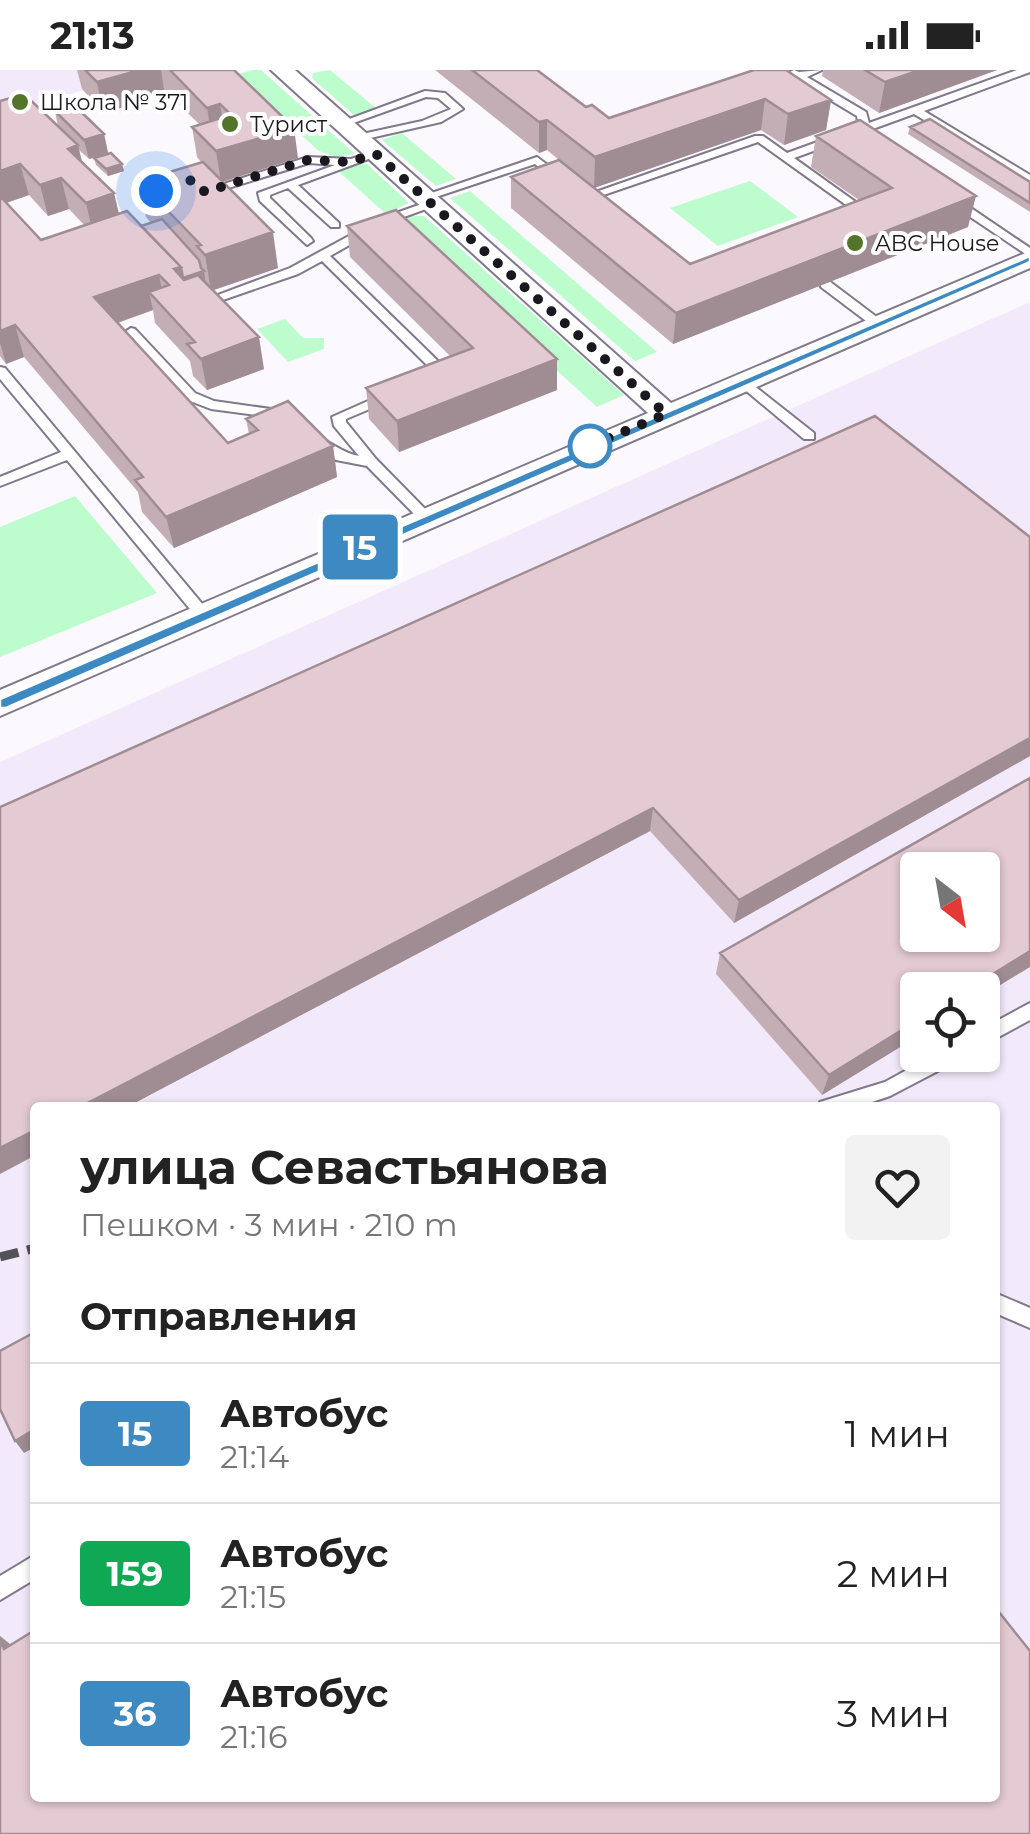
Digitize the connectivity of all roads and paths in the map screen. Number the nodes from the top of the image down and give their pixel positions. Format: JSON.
{"nodes":[{"id":1,"x":817,"y":70,"type":"edge"},
{"id":2,"x":1027,"y":70,"type":"edge"},
{"id":3,"x":288,"y":71,"type":"edge"},
{"id":4,"x":790,"y":72,"type":"edge"},
{"id":5,"x":755,"y":91,"type":"edge"},
{"id":6,"x":915,"y":110,"type":"junction"},
{"id":7,"x":864,"y":129,"type":"junction"},
{"id":8,"x":356,"y":145,"type":"junction"},
{"id":9,"x":882,"y":153,"type":"edge"},
{"id":10,"x":786,"y":157,"type":"junction"},
{"id":11,"x":192,"y":180,"type":"edge"},
{"id":12,"x":1030,"y":180,"type":"edge"},
{"id":13,"x":290,"y":184,"type":"junction"},
{"id":14,"x":942,"y":194,"type":"edge"},
{"id":15,"x":582,"y":199,"type":"junction"},
{"id":16,"x":429,"y":200,"type":"junction"},
{"id":17,"x":597,"y":211,"type":"edge"},
{"id":18,"x":850,"y":222,"type":"edge"},
{"id":19,"x":336,"y":225,"type":"dead end"},
{"id":20,"x":306,"y":241,"type":"dead end"},
{"id":21,"x":323,"y":255,"type":"junction"},
{"id":22,"x":1030,"y":256,"type":"edge"},
{"id":23,"x":1002,"y":271,"type":"junction"},
{"id":24,"x":825,"y":284,"type":"edge"},
{"id":25,"x":1030,"y":290,"type":"edge"},
{"id":26,"x":213,"y":300,"type":"edge"},
{"id":27,"x":878,"y":324,"type":"junction"},
{"id":28,"x":132,"y":332,"type":"edge"},
{"id":29,"x":0,"y":372,"type":"edge"},
{"id":30,"x":743,"y":381,"type":"junction"},
{"id":31,"x":416,"y":385,"type":"edge"},
{"id":32,"x":399,"y":392,"type":"edge"},
{"id":33,"x":666,"y":414,"type":"junction"},
{"id":34,"x":299,"y":423,"type":"edge"},
{"id":35,"x":310,"y":435,"type":"edge"},
{"id":36,"x":809,"y":436,"type":"dead end"},
{"id":37,"x":69,"y":454,"type":"junction"},
{"id":38,"x":371,"y":462,"type":"junction"},
{"id":39,"x":0,"y":482,"type":"edge"},
{"id":40,"x":426,"y":518,"type":"junction"},
{"id":41,"x":204,"y":616,"type":"junction"},
{"id":42,"x":0,"y":704,"type":"edge"},
{"id":43,"x":1030,"y":1010,"type":"edge"},
{"id":44,"x":1000,"y":1028,"type":"edge"},
{"id":45,"x":920,"y":1072,"type":"edge"},
{"id":46,"x":846,"y":1102,"type":"edge"},
{"id":47,"x":1000,"y":1306,"type":"edge"},
{"id":48,"x":1030,"y":1318,"type":"edge"},
{"id":49,"x":30,"y":1569,"type":"edge"},
{"id":50,"x":2,"y":1584,"type":"edge"}],
"edges":[{"from":1,"to":4,"type":"lane"},
{"from":2,"to":6,"type":"lane"},
{"from":3,"to":8,"type":"street"},
{"from":4,"to":5,"type":"lane"},
{"from":4,"to":7,"type":"lane"},
{"from":6,"to":7,"type":"lane"},
{"from":6,"to":12,"type":"lane"},
{"from":7,"to":9,"type":"lane"},
{"from":7,"to":10,"type":"lane"},
{"from":8,"to":8,"type":"lane"},
{"from":8,"to":11,"type":"lane"},
{"from":8,"to":13,"type":"lane"},
{"from":8,"to":16,"type":"street"},
{"from":10,"to":15,"type":"lane"},
{"from":10,"to":18,"type":"lane"},
{"from":13,"to":19,"type":"lane"},
{"from":13,"to":20,"type":"lane"},
{"from":14,"to":22,"type":"lane"},
{"from":15,"to":16,"type":"lane"},
{"from":15,"to":17,"type":"lane"},
{"from":16,"to":21,"type":"lane"},
{"from":16,"to":33,"type":"street"},
{"from":21,"to":26,"type":"lane"},
{"from":21,"to":31,"type":"lane"},
{"from":22,"to":23,"type":"street"},
{"from":23,"to":25,"type":"street"},
{"from":23,"to":27,"type":"street"},
{"from":24,"to":27,"type":"lane"},
{"from":27,"to":30,"type":"street"},
{"from":28,"to":34,"type":"lane"},
{"from":29,"to":37,"type":"lane"},
{"from":30,"to":33,"type":"street"},
{"from":30,"to":36,"type":"lane"},
{"from":32,"to":38,"type":"lane"},
{"from":33,"to":40,"type":"street"},
{"from":35,"to":38,"type":"lane"},
{"from":37,"to":39,"type":"lane"},
{"from":37,"to":41,"type":"lane"},
{"from":38,"to":40,"type":"lane"},
{"from":40,"to":41,"type":"street"},
{"from":41,"to":42,"type":"street"},
{"from":43,"to":44,"type":"lane"},
{"from":45,"to":46,"type":"lane"},
{"from":47,"to":48,"type":"lane"},
{"from":49,"to":50,"type":"lane"}]}
